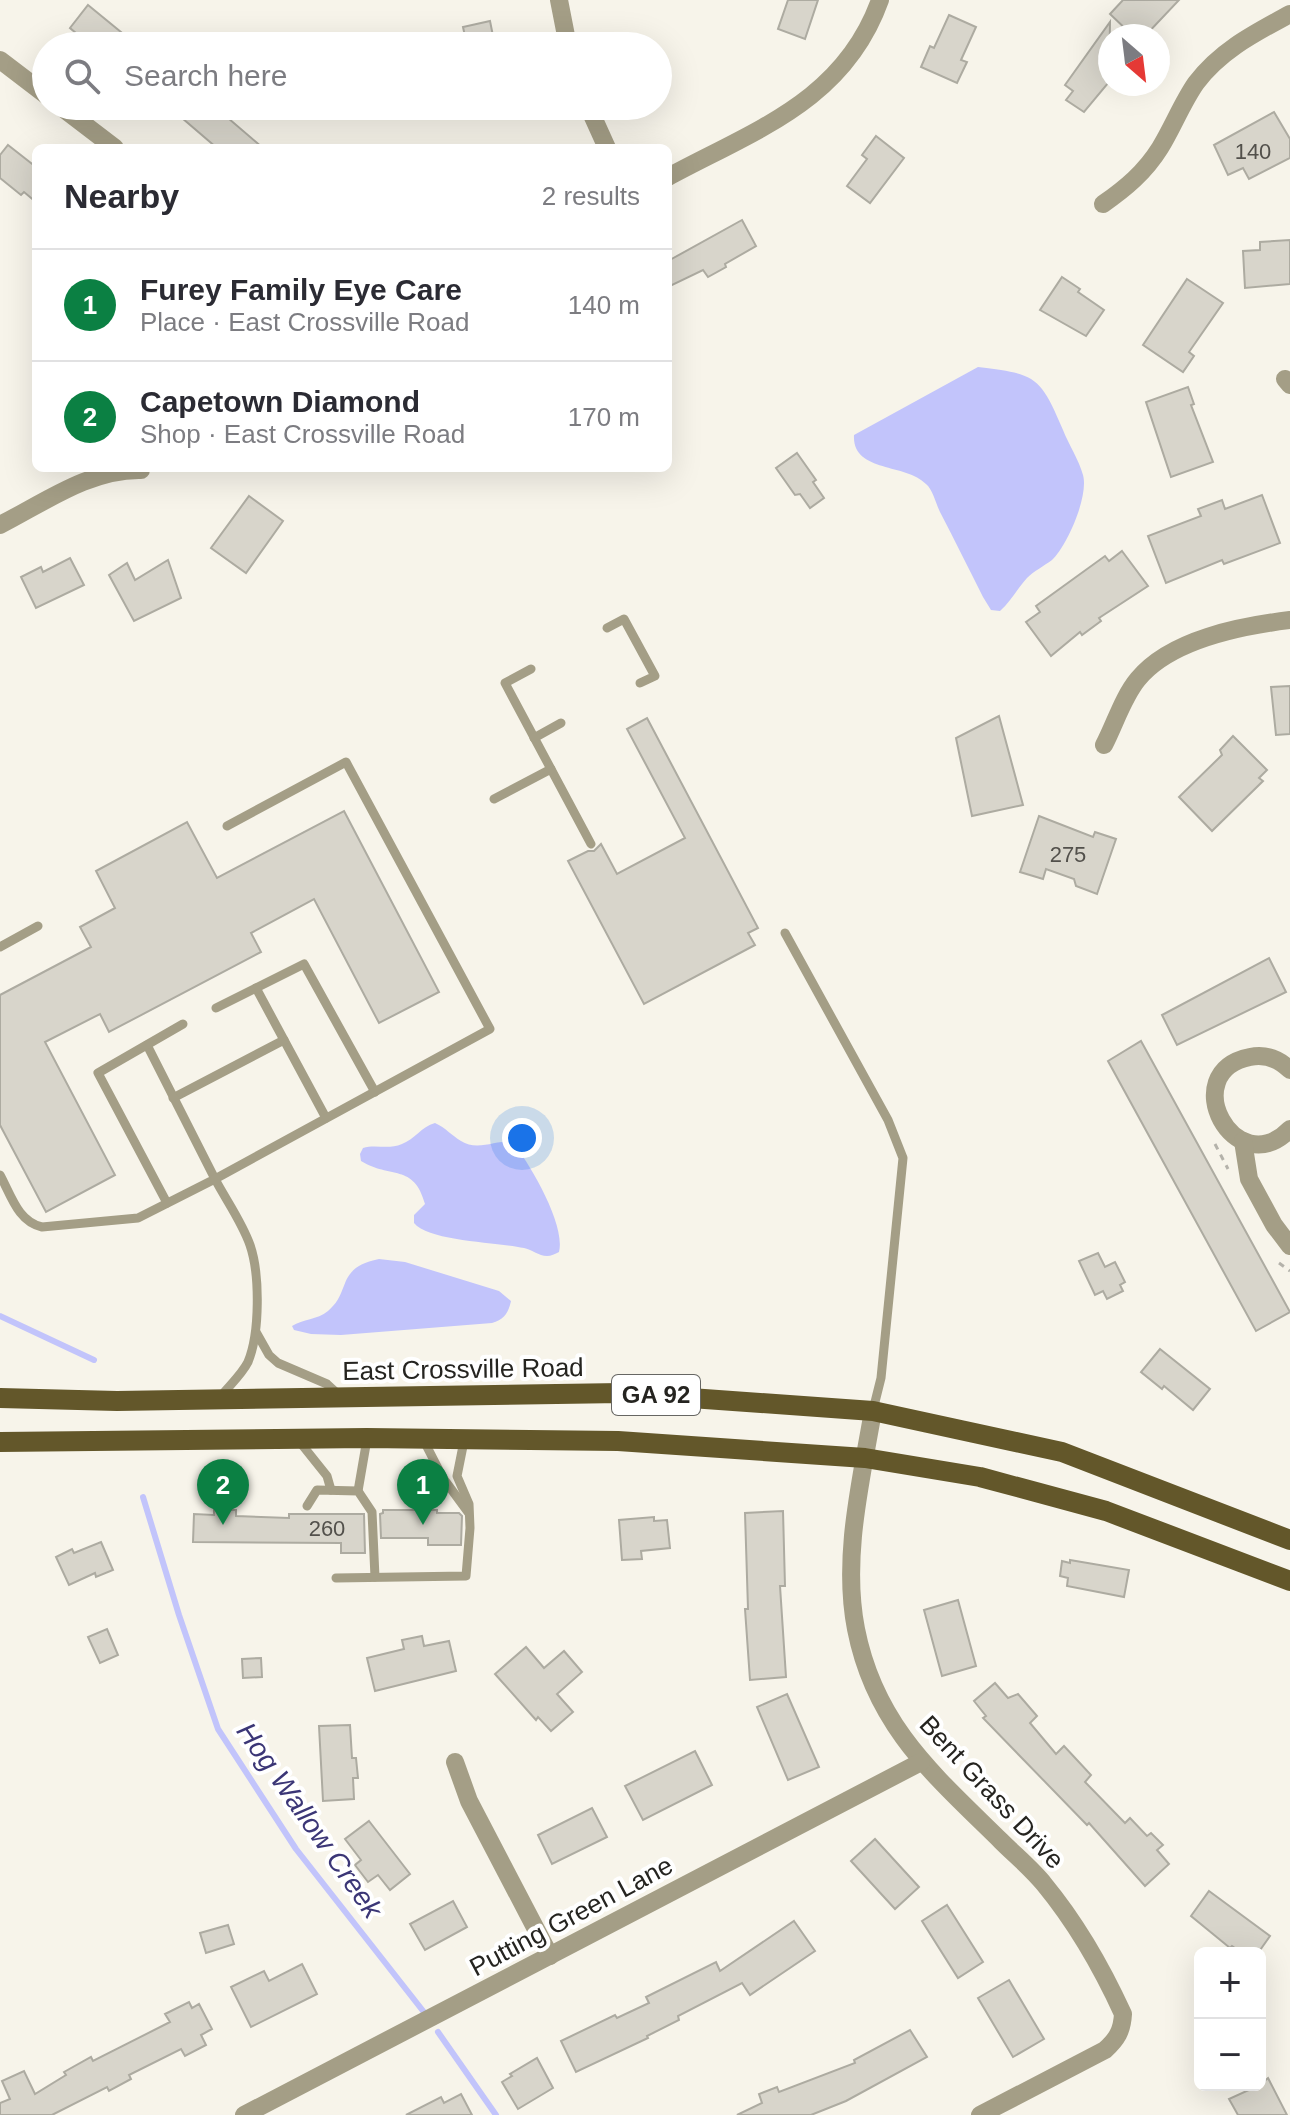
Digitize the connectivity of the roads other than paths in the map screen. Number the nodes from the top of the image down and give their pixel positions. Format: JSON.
{"nodes":[{"id":1,"x":559,"y":0,"type":"edge"},
{"id":2,"x":880,"y":0,"type":"edge"},
{"id":3,"x":1290,"y":14,"type":"edge"},
{"id":4,"x":565,"y":32,"type":"edge"},
{"id":5,"x":0,"y":60,"type":"edge"},
{"id":6,"x":32,"y":84,"type":"edge"},
{"id":7,"x":78,"y":120,"type":"edge"},
{"id":8,"x":594,"y":120,"type":"edge"},
{"id":9,"x":110,"y":144,"type":"edge"},
{"id":10,"x":605,"y":144,"type":"edge"},
{"id":11,"x":672,"y":175,"type":"edge"},
{"id":12,"x":1103,"y":204,"type":"dead end"},
{"id":13,"x":111,"y":472,"type":"edge"},
{"id":14,"x":0,"y":525,"type":"edge"},
{"id":15,"x":1290,"y":620,"type":"edge"},
{"id":16,"x":607,"y":628,"type":"dead end"},
{"id":17,"x":531,"y":669,"type":"dead end"},
{"id":18,"x":640,"y":683,"type":"dead end"},
{"id":19,"x":561,"y":723,"type":"dead end"},
{"id":20,"x":534,"y":738,"type":"junction"},
{"id":21,"x":1104,"y":745,"type":"dead end"},
{"id":22,"x":551,"y":769,"type":"junction"},
{"id":23,"x":494,"y":799,"type":"dead end"},
{"id":24,"x":227,"y":826,"type":"dead end"},
{"id":25,"x":591,"y":844,"type":"dead end"},
{"id":26,"x":38,"y":926,"type":"dead end"},
{"id":27,"x":785,"y":933,"type":"dead end"},
{"id":28,"x":0,"y":947,"type":"edge"},
{"id":29,"x":256,"y":988,"type":"junction"},
{"id":30,"x":216,"y":1008,"type":"dead end"},
{"id":31,"x":183,"y":1024,"type":"dead end"},
{"id":32,"x":284,"y":1040,"type":"junction"},
{"id":33,"x":147,"y":1045,"type":"junction"},
{"id":34,"x":1290,"y":1070,"type":"edge"},
{"id":35,"x":375,"y":1092,"type":"junction"},
{"id":36,"x":173,"y":1098,"type":"junction"},
{"id":37,"x":326,"y":1118,"type":"junction"},
{"id":38,"x":1290,"y":1129,"type":"edge"},
{"id":39,"x":1243,"y":1141,"type":"junction"},
{"id":40,"x":0,"y":1175,"type":"edge"},
{"id":41,"x":215,"y":1179,"type":"junction"},
{"id":42,"x":167,"y":1203,"type":"junction"},
{"id":43,"x":1290,"y":1246,"type":"edge"},
{"id":44,"x":256,"y":1332,"type":"junction"},
{"id":45,"x":341,"y":1397,"type":"junction"},
{"id":46,"x":0,"y":1398,"type":"edge"},
{"id":47,"x":218,"y":1399,"type":"junction"},
{"id":48,"x":873,"y":1411,"type":"junction"},
{"id":49,"x":297,"y":1438,"type":"junction"},
{"id":50,"x":367,"y":1438,"type":"junction"},
{"id":51,"x":423,"y":1439,"type":"junction"},
{"id":52,"x":464,"y":1439,"type":"junction"},
{"id":53,"x":0,"y":1442,"type":"edge"},
{"id":54,"x":865,"y":1458,"type":"junction"},
{"id":55,"x":331,"y":1490,"type":"junction"},
{"id":56,"x":358,"y":1491,"type":"junction"},
{"id":57,"x":307,"y":1506,"type":"dead end"},
{"id":58,"x":468,"y":1512,"type":"junction"},
{"id":59,"x":1290,"y":1540,"type":"edge"},
{"id":60,"x":375,"y":1577,"type":"junction"},
{"id":61,"x":336,"y":1578,"type":"dead end"},
{"id":62,"x":1290,"y":1581,"type":"edge"},
{"id":63,"x":455,"y":1762,"type":"dead end"},
{"id":64,"x":921,"y":1762,"type":"junction"},
{"id":65,"x":550,"y":1956,"type":"junction"},
{"id":66,"x":244,"y":2115,"type":"edge"},
{"id":67,"x":980,"y":2115,"type":"edge"}],
"edges":[{"from":1,"to":4,"type":"street"},
{"from":2,"to":11,"type":"street"},
{"from":3,"to":12,"type":"street"},
{"from":5,"to":6,"type":"street"},
{"from":7,"to":9,"type":"street"},
{"from":8,"to":10,"type":"street"},
{"from":13,"to":14,"type":"street"},
{"from":15,"to":21,"type":"street"},
{"from":16,"to":18,"type":"lane"},
{"from":17,"to":20,"type":"lane"},
{"from":19,"to":20,"type":"lane"},
{"from":20,"to":22,"type":"lane"},
{"from":22,"to":23,"type":"lane"},
{"from":22,"to":25,"type":"lane"},
{"from":24,"to":35,"type":"lane"},
{"from":26,"to":28,"type":"lane"},
{"from":27,"to":48,"type":"lane"},
{"from":29,"to":30,"type":"lane"},
{"from":29,"to":32,"type":"lane"},
{"from":29,"to":35,"type":"lane"},
{"from":31,"to":33,"type":"lane"},
{"from":32,"to":36,"type":"lane"},
{"from":32,"to":37,"type":"lane"},
{"from":33,"to":36,"type":"lane"},
{"from":33,"to":42,"type":"lane"},
{"from":34,"to":39,"type":"street"},
{"from":35,"to":37,"type":"lane"},
{"from":36,"to":41,"type":"lane"},
{"from":37,"to":41,"type":"lane"},
{"from":38,"to":39,"type":"street"},
{"from":39,"to":43,"type":"street"},
{"from":40,"to":42,"type":"lane"},
{"from":41,"to":42,"type":"lane"},
{"from":41,"to":44,"type":"lane"},
{"from":44,"to":45,"type":"lane"},
{"from":44,"to":47,"type":"lane"},
{"from":45,"to":47,"type":"main road","name":"East Crossville Road","number":"GA 92"},
{"from":45,"to":48,"type":"main road","name":"East Crossville Road","number":"GA 92"},
{"from":46,"to":47,"type":"main road","name":"East Crossville Road","number":"GA 92"},
{"from":48,"to":54,"type":"street","name":"Bent Grass Drive"},
{"from":48,"to":59,"type":"main road","name":"East Crossville Road","number":"GA 92"},
{"from":49,"to":50,"type":"main road","number":"GA 92"},
{"from":49,"to":53,"type":"main road","number":"GA 92"},
{"from":49,"to":55,"type":"lane"},
{"from":50,"to":51,"type":"main road","number":"GA 92"},
{"from":50,"to":56,"type":"lane"},
{"from":51,"to":52,"type":"main road","number":"GA 92"},
{"from":51,"to":58,"type":"lane"},
{"from":52,"to":54,"type":"main road","number":"GA 92"},
{"from":52,"to":58,"type":"lane"},
{"from":54,"to":62,"type":"main road","number":"GA 92"},
{"from":54,"to":64,"type":"street","name":"Bent Grass Drive"},
{"from":55,"to":56,"type":"lane"},
{"from":55,"to":57,"type":"lane"},
{"from":56,"to":60,"type":"lane"},
{"from":58,"to":60,"type":"lane"},
{"from":60,"to":61,"type":"lane"},
{"from":63,"to":65,"type":"street"},
{"from":64,"to":65,"type":"street","name":"Putting Green Lane"},
{"from":64,"to":67,"type":"street","name":"Bent Grass Drive"},
{"from":65,"to":66,"type":"street","name":"Putting Green Lane"}]}
